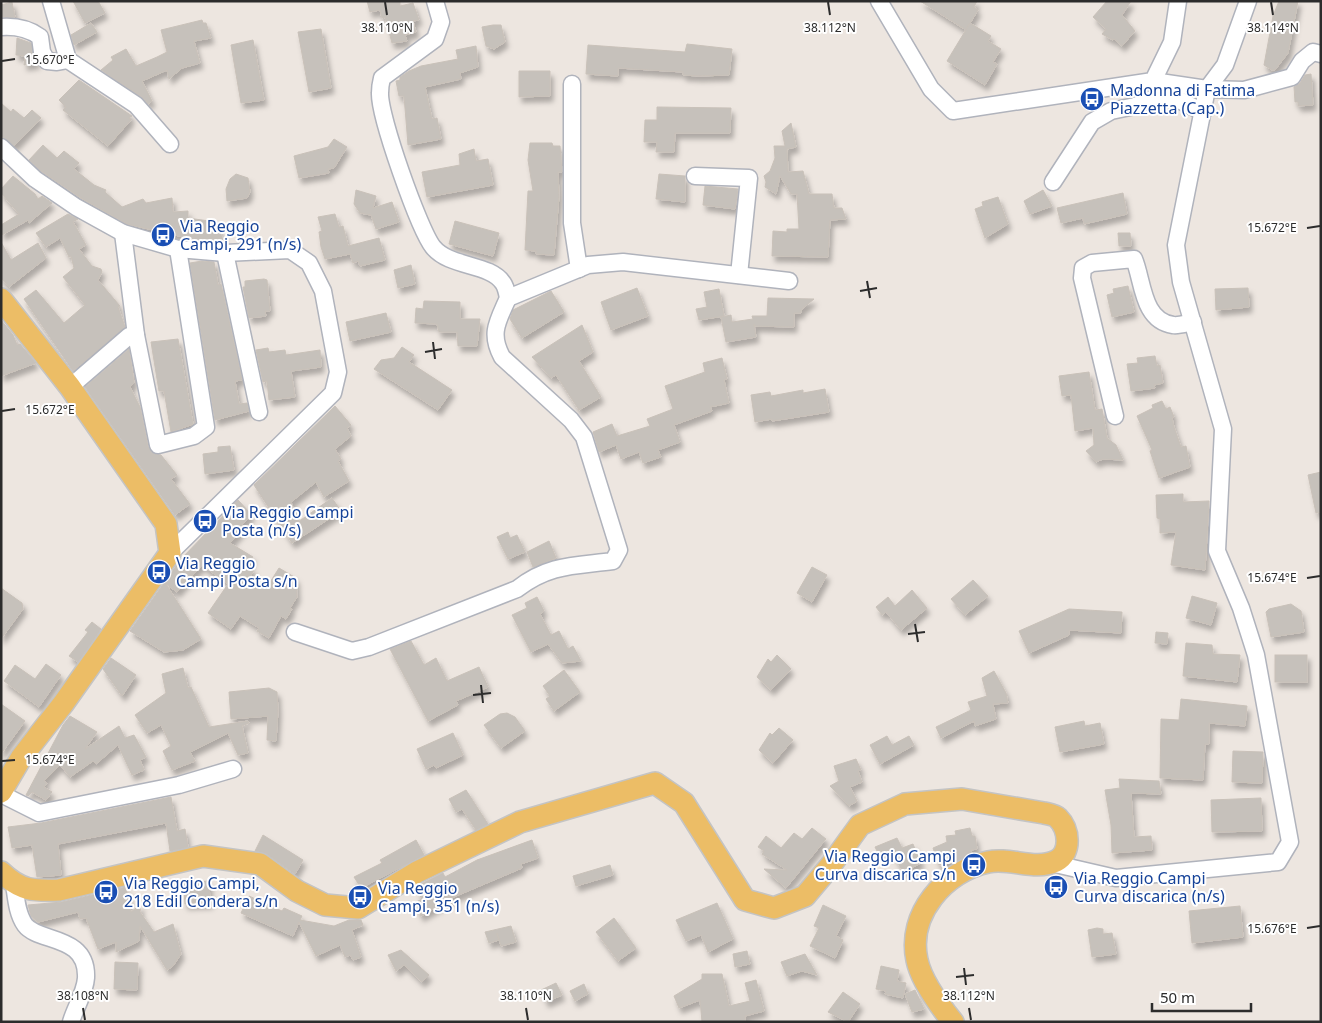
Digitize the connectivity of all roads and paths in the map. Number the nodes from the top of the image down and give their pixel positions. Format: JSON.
{"nodes":[{"id":1,"x":51,"y":1,"type":"edge"},
{"id":2,"x":435,"y":1,"type":"edge"},
{"id":3,"x":879,"y":1,"type":"edge"},
{"id":4,"x":1178,"y":1,"type":"edge"},
{"id":5,"x":1248,"y":1,"type":"edge"},
{"id":6,"x":1,"y":27,"type":"edge"},
{"id":7,"x":1321,"y":54,"type":"edge"},
{"id":8,"x":68,"y":60,"type":"junction"},
{"id":9,"x":1153,"y":80,"type":"junction"},
{"id":10,"x":572,"y":84,"type":"dead end"},
{"id":11,"x":1207,"y":89,"type":"junction"},
{"id":12,"x":1203,"y":112,"type":"junction"},
{"id":13,"x":170,"y":144,"type":"dead end"},
{"id":14,"x":1,"y":147,"type":"edge"},
{"id":15,"x":695,"y":176,"type":"dead end"},
{"id":16,"x":1053,"y":182,"type":"dead end"},
{"id":17,"x":123,"y":233,"type":"junction"},
{"id":18,"x":178,"y":249,"type":"junction"},
{"id":19,"x":225,"y":252,"type":"junction"},
{"id":20,"x":579,"y":269,"type":"junction"},
{"id":21,"x":738,"y":275,"type":"junction"},
{"id":22,"x":789,"y":281,"type":"dead end"},
{"id":23,"x":508,"y":298,"type":"junction"},
{"id":24,"x":1,"y":299,"type":"edge"},
{"id":25,"x":1193,"y":322,"type":"junction"},
{"id":26,"x":136,"y":335,"type":"junction"},
{"id":27,"x":70,"y":387,"type":"junction"},
{"id":28,"x":259,"y":412,"type":"dead end"},
{"id":29,"x":1114,"y":416,"type":"dead end"},
{"id":30,"x":170,"y":553,"type":"junction"},
{"id":31,"x":295,"y":632,"type":"dead end"},
{"id":32,"x":233,"y":769,"type":"dead end"},
{"id":33,"x":1,"y":793,"type":"edge"},
{"id":34,"x":1051,"y":863,"type":"junction"},
{"id":35,"x":8,"y":878,"type":"edge"},
{"id":36,"x":71,"y":1022,"type":"edge"},
{"id":37,"x":954,"y":1022,"type":"edge"}],
"edges":[{"from":1,"to":8,"type":"street"},
{"from":2,"to":23,"type":"street"},
{"from":3,"to":9,"type":"street"},
{"from":4,"to":9,"type":"street"},
{"from":5,"to":11,"type":"street"},
{"from":6,"to":8,"type":"street"},
{"from":7,"to":11,"type":"street"},
{"from":8,"to":13,"type":"street"},
{"from":9,"to":11,"type":"street"},
{"from":10,"to":20,"type":"street"},
{"from":11,"to":12,"type":"street"},
{"from":12,"to":16,"type":"street"},
{"from":12,"to":25,"type":"street"},
{"from":14,"to":17,"type":"street"},
{"from":15,"to":21,"type":"street"},
{"from":17,"to":18,"type":"street"},
{"from":17,"to":26,"type":"street"},
{"from":18,"to":19,"type":"street"},
{"from":18,"to":26,"type":"street"},
{"from":19,"to":28,"type":"street"},
{"from":19,"to":30,"type":"street"},
{"from":20,"to":21,"type":"street"},
{"from":20,"to":23,"type":"street"},
{"from":21,"to":22,"type":"street"},
{"from":23,"to":31,"type":"street"},
{"from":24,"to":27,"type":"main road"},
{"from":25,"to":29,"type":"street"},
{"from":25,"to":34,"type":"street"},
{"from":26,"to":27,"type":"street"},
{"from":27,"to":30,"type":"main road"},
{"from":30,"to":33,"type":"main road"},
{"from":32,"to":33,"type":"street"},
{"from":34,"to":35,"type":"main road"},
{"from":34,"to":37,"type":"main road"},
{"from":35,"to":36,"type":"street"}]}
